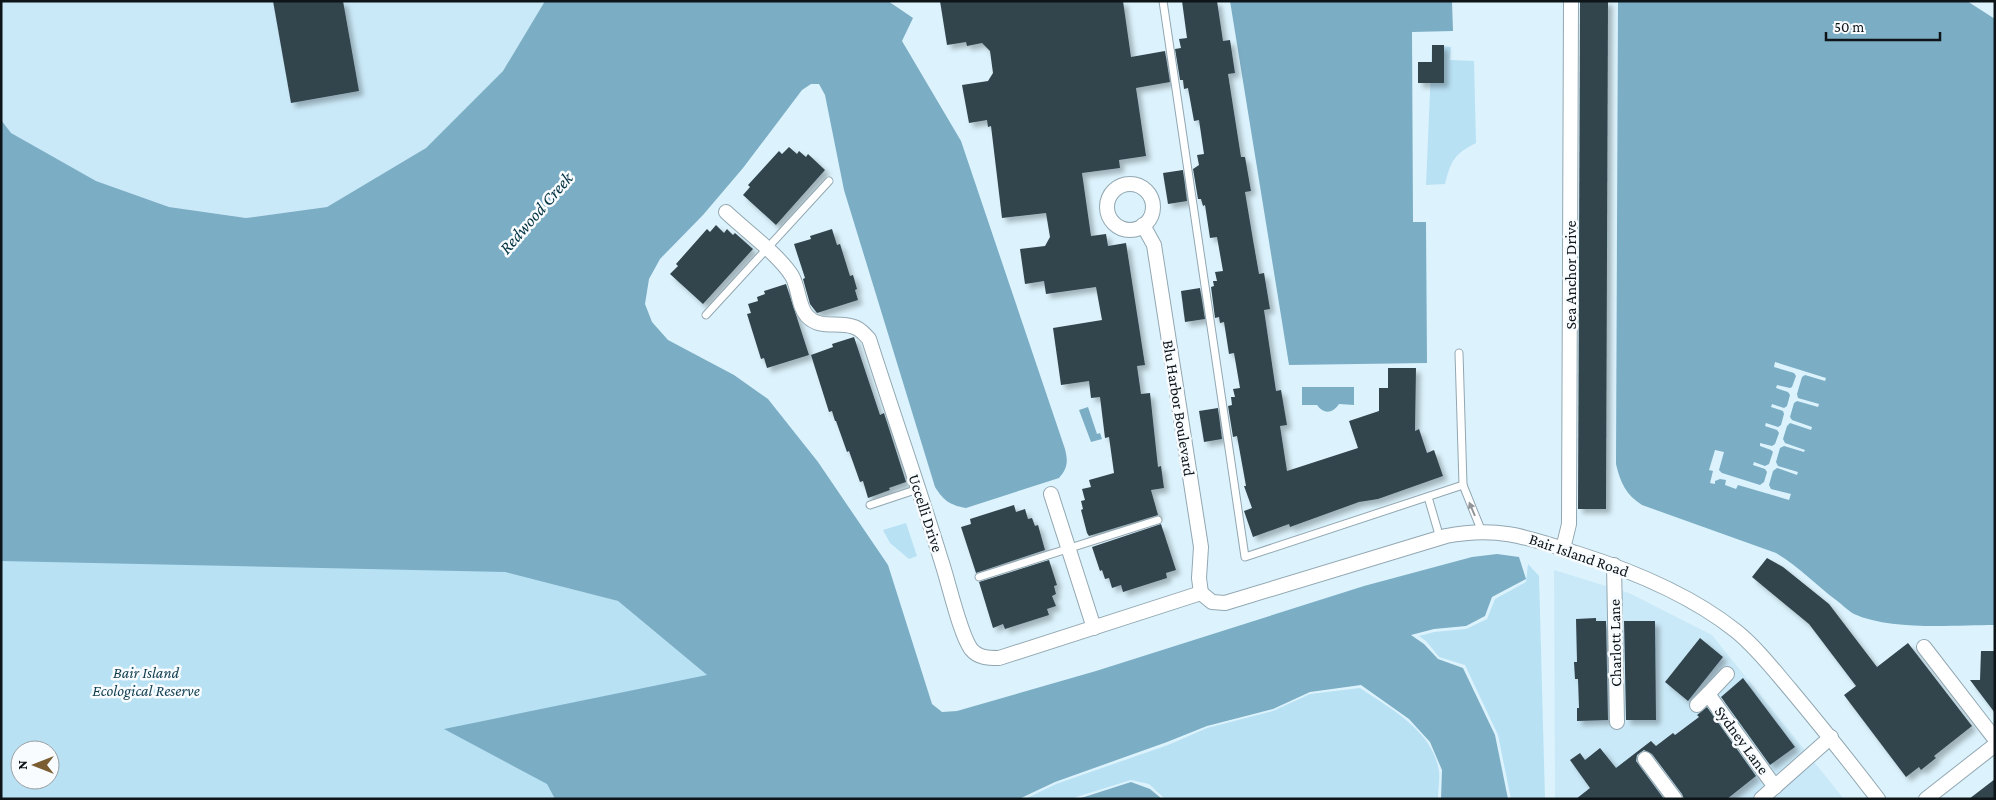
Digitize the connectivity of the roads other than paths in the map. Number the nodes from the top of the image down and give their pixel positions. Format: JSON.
{"nodes":[{"id":1,"x":1163,"y":1,"type":"edge"},
{"id":2,"x":1571,"y":1,"type":"edge"},
{"id":3,"x":829,"y":181,"type":"dead end"},
{"id":4,"x":726,"y":212,"type":"dead end"},
{"id":5,"x":1143,"y":225,"type":"dead end"},
{"id":6,"x":767,"y":250,"type":"junction"},
{"id":7,"x":706,"y":315,"type":"dead end"},
{"id":8,"x":1459,"y":353,"type":"dead end"},
{"id":9,"x":1463,"y":486,"type":"junction"},
{"id":10,"x":918,"y":489,"type":"junction"},
{"id":11,"x":1051,"y":494,"type":"dead end"},
{"id":12,"x":1428,"y":497,"type":"junction"},
{"id":13,"x":870,"y":505,"type":"dead end"},
{"id":14,"x":1158,"y":520,"type":"dead end"},
{"id":15,"x":1482,"y":532,"type":"junction"},
{"id":16,"x":1440,"y":538,"type":"junction"},
{"id":17,"x":1563,"y":548,"type":"junction"},
{"id":18,"x":1068,"y":549,"type":"junction"},
{"id":19,"x":1614,"y":565,"type":"junction"},
{"id":20,"x":979,"y":577,"type":"dead end"},
{"id":21,"x":1201,"y":593,"type":"junction"},
{"id":22,"x":1094,"y":628,"type":"junction"},
{"id":23,"x":1924,"y":646,"type":"dead end"},
{"id":24,"x":1727,"y":674,"type":"dead end"},
{"id":25,"x":1708,"y":694,"type":"junction"},
{"id":26,"x":1697,"y":705,"type":"dead end"},
{"id":27,"x":1617,"y":722,"type":"dead end"},
{"id":28,"x":1831,"y":737,"type":"junction"},
{"id":29,"x":1995,"y":738,"type":"edge"},
{"id":30,"x":1995,"y":745,"type":"edge"},
{"id":31,"x":1645,"y":758,"type":"dead end"},
{"id":32,"x":1775,"y":787,"type":"junction"},
{"id":33,"x":1675,"y":799,"type":"edge"},
{"id":34,"x":1761,"y":799,"type":"edge"},
{"id":35,"x":1878,"y":799,"type":"edge"},
{"id":36,"x":1926,"y":799,"type":"edge"}],
"edges":[{"from":1,"to":12,"type":"lane"},
{"from":2,"to":17,"type":"street","name":"Sea Anchor Drive"},
{"from":3,"to":6,"type":"lane"},
{"from":4,"to":6,"type":"street","name":"Uccelli Drive"},
{"from":5,"to":21,"type":"street","name":"Blu Harbor Boulevard"},
{"from":6,"to":7,"type":"lane"},
{"from":6,"to":10,"type":"street","name":"Uccelli Drive"},
{"from":8,"to":9,"type":"lane"},
{"from":9,"to":12,"type":"lane"},
{"from":15,"to":9,"type":"lane","one_way":true},
{"from":10,"to":13,"type":"lane"},
{"from":10,"to":22,"type":"street","name":"Uccelli Drive"},
{"from":11,"to":18,"type":"street"},
{"from":12,"to":16,"type":"lane"},
{"from":14,"to":18,"type":"lane"},
{"from":15,"to":16,"type":"street","name":"Bair Island Road"},
{"from":15,"to":17,"type":"street","name":"Bair Island Road"},
{"from":16,"to":21,"type":"street","name":"Bair Island Road"},
{"from":17,"to":19,"type":"street","name":"Bair Island Road"},
{"from":18,"to":20,"type":"lane"},
{"from":18,"to":22,"type":"street"},
{"from":19,"to":27,"type":"street","name":"Charlott Lane"},
{"from":19,"to":28,"type":"street","name":"Bair Island Road"},
{"from":21,"to":22,"type":"street","name":"Uccelli Drive"},
{"from":23,"to":29,"type":"street"},
{"from":24,"to":25,"type":"street","name":"Sydney Lane"},
{"from":25,"to":26,"type":"street","name":"Sydney Lane"},
{"from":25,"to":32,"type":"street","name":"Sydney Lane"},
{"from":28,"to":32,"type":"street"},
{"from":28,"to":35,"type":"street","name":"Bair Island Road"},
{"from":30,"to":36,"type":"street"},
{"from":31,"to":33,"type":"street"},
{"from":32,"to":34,"type":"street"}]}
